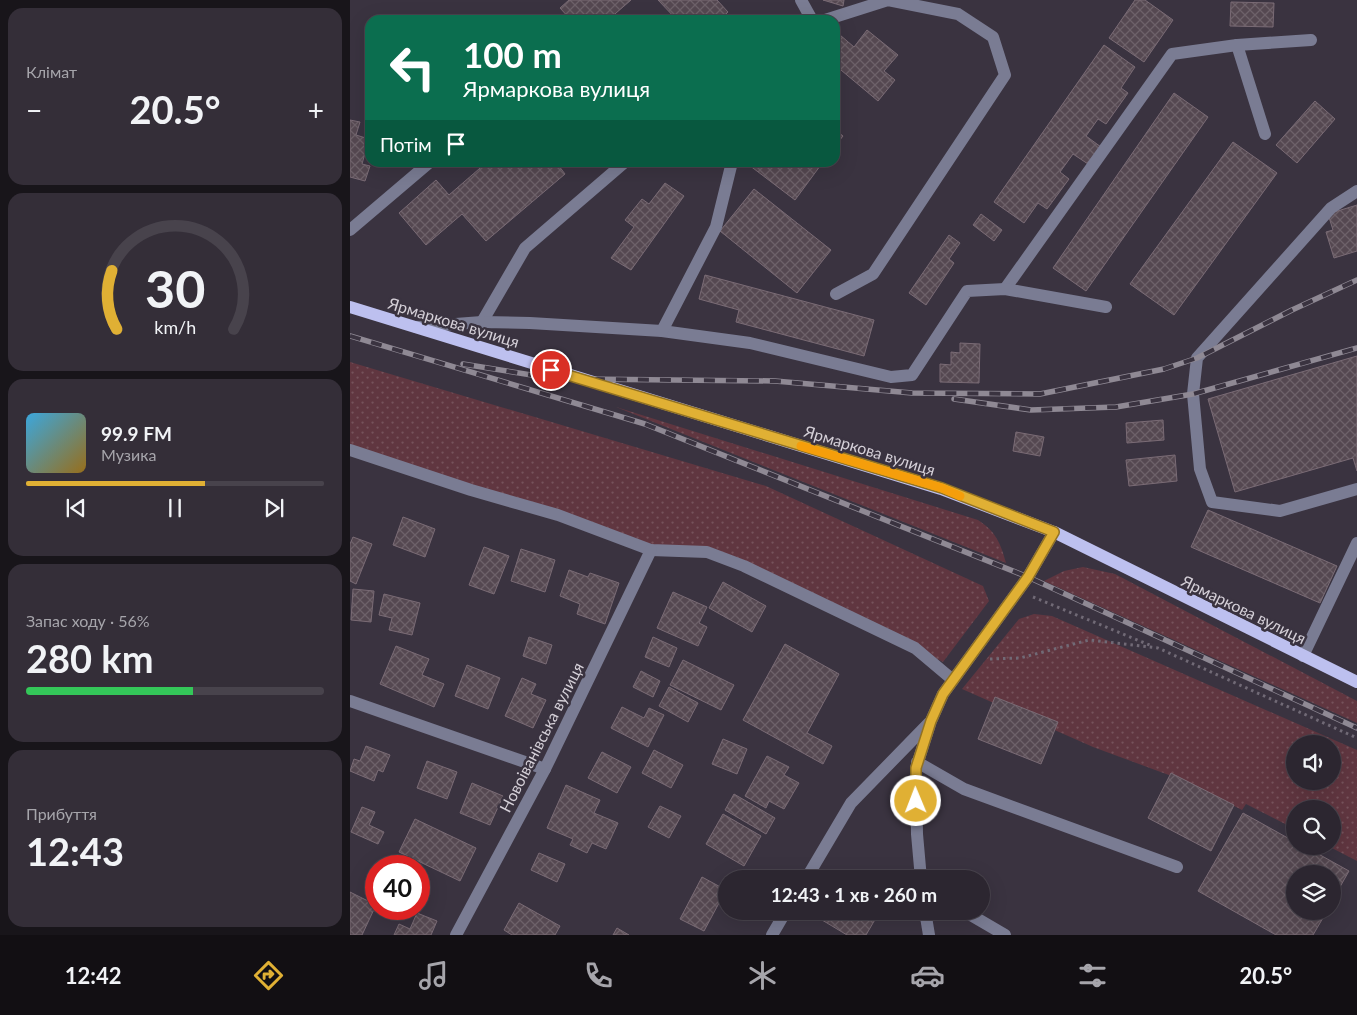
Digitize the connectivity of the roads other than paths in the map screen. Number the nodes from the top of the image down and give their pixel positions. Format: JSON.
{"nodes":[{"id":1,"x":801,"y":0,"type":"edge"},
{"id":2,"x":809,"y":15,"type":"edge"},
{"id":3,"x":840,"y":15,"type":"edge"},
{"id":4,"x":1311,"y":40,"type":"dead end"},
{"id":5,"x":1237,"y":45,"type":"junction"},
{"id":6,"x":1265,"y":134,"type":"dead end"},
{"id":7,"x":424,"y":167,"type":"edge"},
{"id":8,"x":619,"y":167,"type":"edge"},
{"id":9,"x":731,"y":167,"type":"edge"},
{"id":10,"x":1357,"y":191,"type":"edge"},
{"id":11,"x":350,"y":230,"type":"edge"},
{"id":12,"x":1006,"y":289,"type":"junction"},
{"id":13,"x":836,"y":294,"type":"dead end"},
{"id":14,"x":350,"y":307,"type":"edge"},
{"id":15,"x":1106,"y":307,"type":"dead end"},
{"id":16,"x":482,"y":322,"type":"junction"},
{"id":17,"x":416,"y":327,"type":"junction"},
{"id":18,"x":662,"y":331,"type":"junction"},
{"id":19,"x":350,"y":450,"type":"edge"},
{"id":20,"x":1357,"y":488,"type":"edge"},
{"id":21,"x":1054,"y":532,"type":"junction"},
{"id":22,"x":1357,"y":543,"type":"edge"},
{"id":23,"x":651,"y":550,"type":"junction"},
{"id":24,"x":1304,"y":656,"type":"junction"},
{"id":25,"x":953,"y":680,"type":"junction"},
{"id":26,"x":1357,"y":682,"type":"edge"},
{"id":27,"x":350,"y":702,"type":"edge"},
{"id":28,"x":931,"y":721,"type":"junction"},
{"id":29,"x":917,"y":762,"type":"junction"},
{"id":30,"x":545,"y":769,"type":"junction"},
{"id":31,"x":1177,"y":867,"type":"dead end"},
{"id":32,"x":811,"y":870,"type":"edge"},
{"id":33,"x":921,"y":870,"type":"edge"},
{"id":34,"x":781,"y":920,"type":"edge"},
{"id":35,"x":926,"y":920,"type":"edge"},
{"id":36,"x":979,"y":920,"type":"edge"},
{"id":37,"x":456,"y":935,"type":"edge"},
{"id":38,"x":772,"y":935,"type":"edge"},
{"id":39,"x":929,"y":935,"type":"edge"},
{"id":40,"x":1005,"y":935,"type":"edge"}],
"edges":[{"from":1,"to":2,"type":"street"},
{"from":3,"to":13,"type":"street"},
{"from":4,"to":5,"type":"street"},
{"from":5,"to":6,"type":"street"},
{"from":5,"to":12,"type":"street"},
{"from":7,"to":11,"type":"street"},
{"from":8,"to":16,"type":"street"},
{"from":9,"to":18,"type":"street"},
{"from":10,"to":20,"type":"street"},
{"from":12,"to":15,"type":"street"},
{"from":12,"to":18,"type":"street"},
{"from":14,"to":17,"type":"main road","name":"Ярмаркова вулиця"},
{"from":16,"to":17,"type":"street"},
{"from":16,"to":18,"type":"street"},
{"from":17,"to":21,"type":"main road","name":"Ярмаркова вулиця"},
{"from":19,"to":23,"type":"street"},
{"from":21,"to":24,"type":"main road","name":"Ярмаркова вулиця"},
{"from":21,"to":25,"type":"street"},
{"from":22,"to":24,"type":"street"},
{"from":23,"to":25,"type":"street"},
{"from":23,"to":30,"type":"street","name":"Новоіванівська вулиця"},
{"from":24,"to":26,"type":"main road","name":"Ярмаркова вулиця"},
{"from":25,"to":28,"type":"street"},
{"from":27,"to":30,"type":"street"},
{"from":28,"to":29,"type":"street"},
{"from":28,"to":32,"type":"street"},
{"from":29,"to":31,"type":"street"},
{"from":29,"to":33,"type":"street"},
{"from":30,"to":37,"type":"street","name":"Новоіванівська вулиця"},
{"from":34,"to":38,"type":"street"},
{"from":35,"to":39,"type":"street"},
{"from":36,"to":40,"type":"street"}]}
